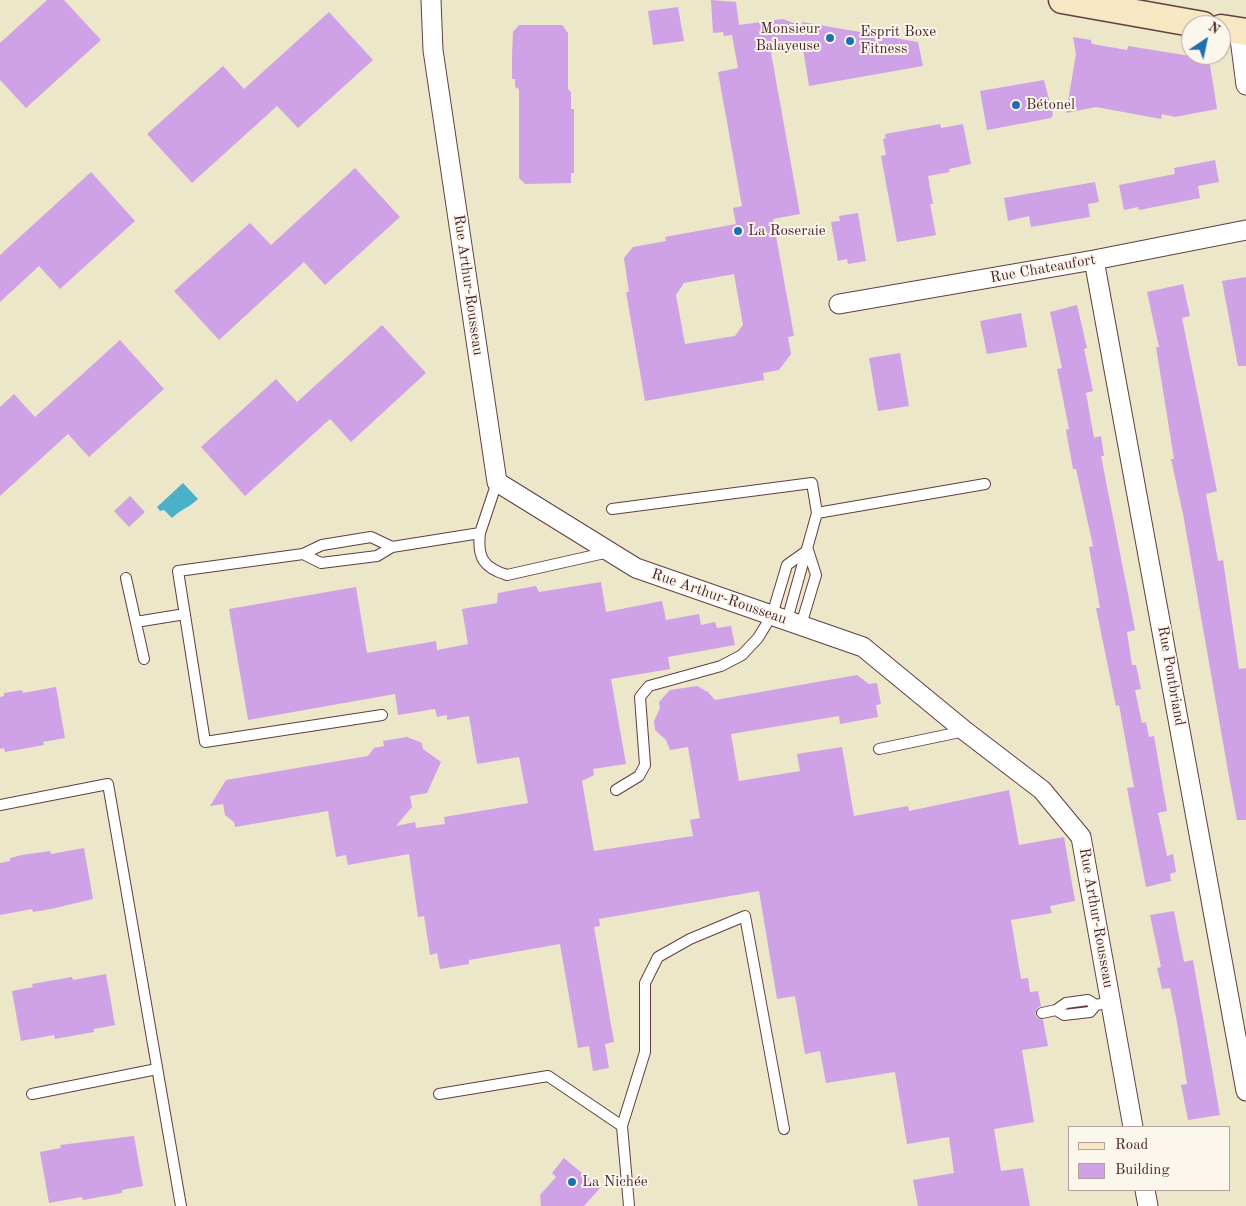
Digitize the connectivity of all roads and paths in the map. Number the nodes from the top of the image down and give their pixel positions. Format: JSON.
{"nodes":[{"id":1,"x":431,"y":0,"type":"edge"},
{"id":2,"x":1062,"y":0,"type":"edge"},
{"id":3,"x":1138,"y":7,"type":"edge"},
{"id":4,"x":1181,"y":19,"type":"edge"},
{"id":5,"x":1235,"y":30,"type":"edge"},
{"id":6,"x":1246,"y":85,"type":"edge"},
{"id":7,"x":1246,"y":230,"type":"edge"},
{"id":8,"x":1094,"y":260,"type":"junction"},
{"id":9,"x":839,"y":304,"type":"dead end"},
{"id":10,"x":497,"y":482,"type":"junction"},
{"id":11,"x":985,"y":484,"type":"dead end"},
{"id":12,"x":612,"y":509,"type":"dead end"},
{"id":13,"x":817,"y":513,"type":"junction"},
{"id":14,"x":480,"y":534,"type":"junction"},
{"id":15,"x":392,"y":547,"type":"junction"},
{"id":16,"x":808,"y":550,"type":"junction"},
{"id":17,"x":609,"y":552,"type":"junction"},
{"id":18,"x":303,"y":554,"type":"junction"},
{"id":19,"x":126,"y":578,"type":"dead end"},
{"id":20,"x":185,"y":614,"type":"junction"},
{"id":21,"x":787,"y":620,"type":"junction"},
{"id":22,"x":136,"y":622,"type":"junction"},
{"id":23,"x":144,"y":659,"type":"dead end"},
{"id":24,"x":382,"y":715,"type":"dead end"},
{"id":25,"x":965,"y":732,"type":"junction"},
{"id":26,"x":879,"y":749,"type":"dead end"},
{"id":27,"x":616,"y":790,"type":"dead end"},
{"id":28,"x":0,"y":805,"type":"edge"},
{"id":29,"x":1104,"y":1004,"type":"junction"},
{"id":30,"x":1042,"y":1013,"type":"dead end"},
{"id":31,"x":157,"y":1069,"type":"junction"},
{"id":32,"x":1246,"y":1091,"type":"edge"},
{"id":33,"x":32,"y":1094,"type":"dead end"},
{"id":34,"x":439,"y":1094,"type":"dead end"},
{"id":35,"x":622,"y":1126,"type":"junction"},
{"id":36,"x":1133,"y":1126,"type":"edge"},
{"id":37,"x":784,"y":1128,"type":"dead end"},
{"id":38,"x":1145,"y":1191,"type":"edge"},
{"id":39,"x":181,"y":1206,"type":"edge"},
{"id":40,"x":630,"y":1206,"type":"edge"},
{"id":41,"x":1148,"y":1206,"type":"edge"}],
"edges":[{"from":1,"to":10,"type":"street","name":"Rue Arthur-Rousseau"},
{"from":2,"to":3,"type":"main road"},
{"from":3,"to":4,"type":"main road"},
{"from":5,"to":6,"type":"street"},
{"from":7,"to":8,"type":"street","name":"Rue Chateaufort"},
{"from":8,"to":9,"type":"street","name":"Rue Chateaufort"},
{"from":8,"to":32,"type":"street","name":"Rue Pontbriand"},
{"from":10,"to":14,"type":"lane"},
{"from":10,"to":17,"type":"street","name":"Rue Arthur-Rousseau"},
{"from":11,"to":13,"type":"lane"},
{"from":12,"to":13,"type":"lane"},
{"from":13,"to":16,"type":"lane"},
{"from":14,"to":15,"type":"lane"},
{"from":14,"to":17,"type":"lane"},
{"from":15,"to":18,"type":"lane"},
{"from":15,"to":18,"type":"lane"},
{"from":16,"to":21,"type":"lane"},
{"from":16,"to":21,"type":"lane"},
{"from":16,"to":21,"type":"lane"},
{"from":17,"to":21,"type":"street","name":"Rue Arthur-Rousseau"},
{"from":18,"to":20,"type":"lane"},
{"from":19,"to":22,"type":"lane"},
{"from":20,"to":22,"type":"lane"},
{"from":20,"to":24,"type":"lane"},
{"from":21,"to":25,"type":"street","name":"Rue Arthur-Rousseau"},
{"from":21,"to":27,"type":"lane"},
{"from":22,"to":23,"type":"lane"},
{"from":25,"to":26,"type":"lane"},
{"from":25,"to":29,"type":"street","name":"Rue Arthur-Rousseau"},
{"from":28,"to":31,"type":"lane"},
{"from":29,"to":30,"type":"lane"},
{"from":29,"to":36,"type":"street","name":"Rue Arthur-Rousseau"},
{"from":31,"to":33,"type":"lane"},
{"from":31,"to":39,"type":"lane"},
{"from":34,"to":35,"type":"lane"},
{"from":35,"to":37,"type":"lane"},
{"from":35,"to":40,"type":"lane"},
{"from":38,"to":41,"type":"street"}]}
